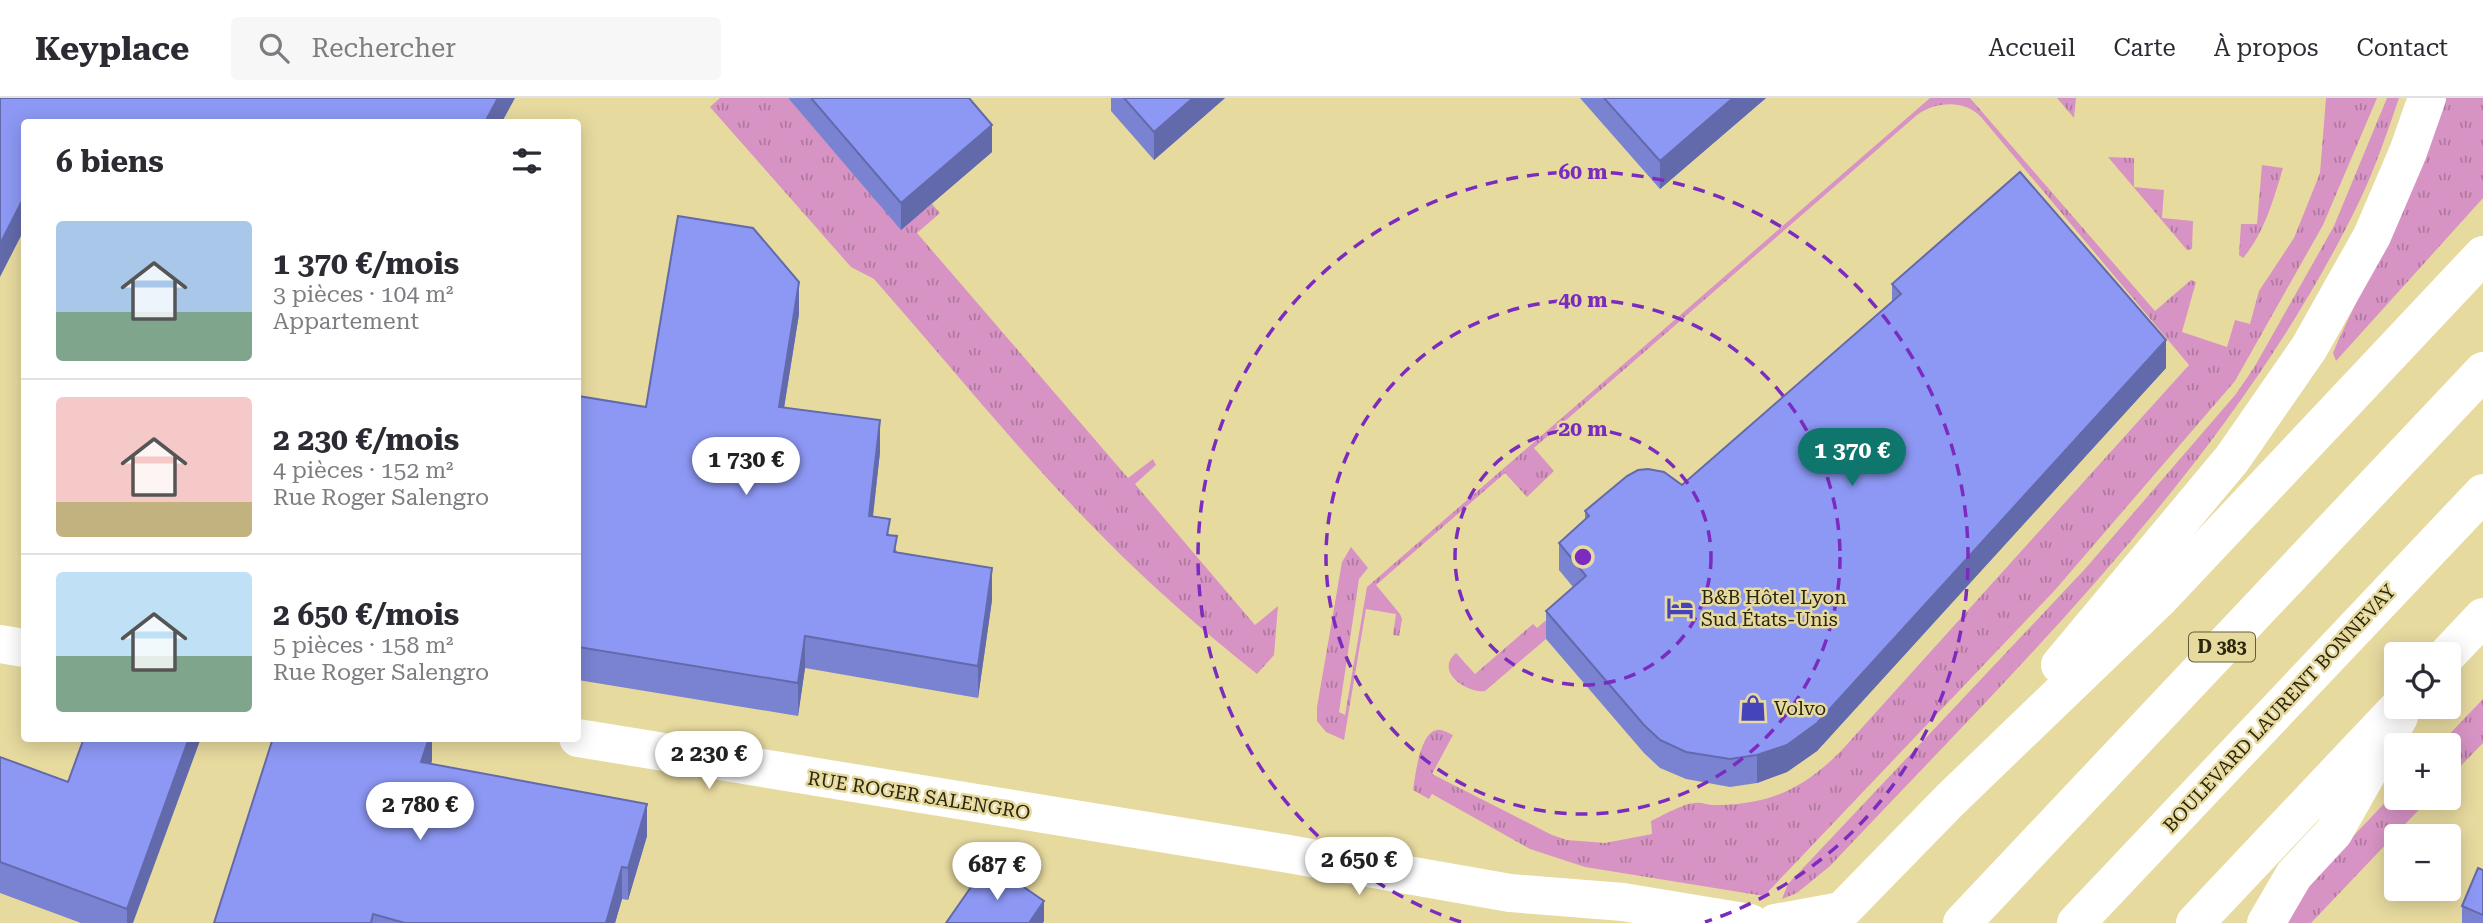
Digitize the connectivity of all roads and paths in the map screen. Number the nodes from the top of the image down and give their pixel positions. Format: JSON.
{"nodes":[{"id":1,"x":2427,"y":98,"type":"edge"},
{"id":2,"x":2483,"y":256,"type":"edge"},
{"id":3,"x":2483,"y":371,"type":"edge"},
{"id":4,"x":2483,"y":493,"type":"edge"},
{"id":5,"x":2482,"y":619,"type":"edge"},
{"id":6,"x":2460,"y":642,"type":"edge"},
{"id":7,"x":0,"y":644,"type":"edge"},
{"id":8,"x":21,"y":648,"type":"edge"},
{"id":9,"x":2388,"y":719,"type":"edge"},
{"id":10,"x":2397,"y":719,"type":"edge"},
{"id":11,"x":581,"y":738,"type":"edge"},
{"id":12,"x":1951,"y":800,"type":"junction"},
{"id":13,"x":1510,"y":893,"type":"junction"},
{"id":14,"x":1835,"y":917,"type":"edge"},
{"id":15,"x":1589,"y":923,"type":"edge"},
{"id":16,"x":1750,"y":923,"type":"edge"},
{"id":17,"x":1775,"y":923,"type":"edge"},
{"id":18,"x":1962,"y":923,"type":"edge"},
{"id":19,"x":2076,"y":923,"type":"edge"},
{"id":20,"x":2195,"y":923,"type":"edge"},
{"id":21,"x":2266,"y":923,"type":"edge"}],
"edges":[{"from":1,"to":12,"type":"main road"},
{"from":2,"to":12,"type":"main road"},
{"from":3,"to":18,"type":"main road","number":"D 383"},
{"from":4,"to":19,"type":"main road","name":"BOULEVARD LAURENT BONNEVAY"},
{"from":5,"to":6,"type":"main road"},
{"from":7,"to":8,"type":"main road"},
{"from":9,"to":20,"type":"main road"},
{"from":10,"to":21,"type":"main road"},
{"from":11,"to":13,"type":"main road","name":"RUE ROGER SALENGRO"},
{"from":12,"to":14,"type":"main road"},
{"from":13,"to":15,"type":"main road","name":"RUE ROGER SALENGRO"},
{"from":13,"to":16,"type":"main road","name":"RUE ROGER SALENGRO"},
{"from":14,"to":17,"type":"main road"}]}
